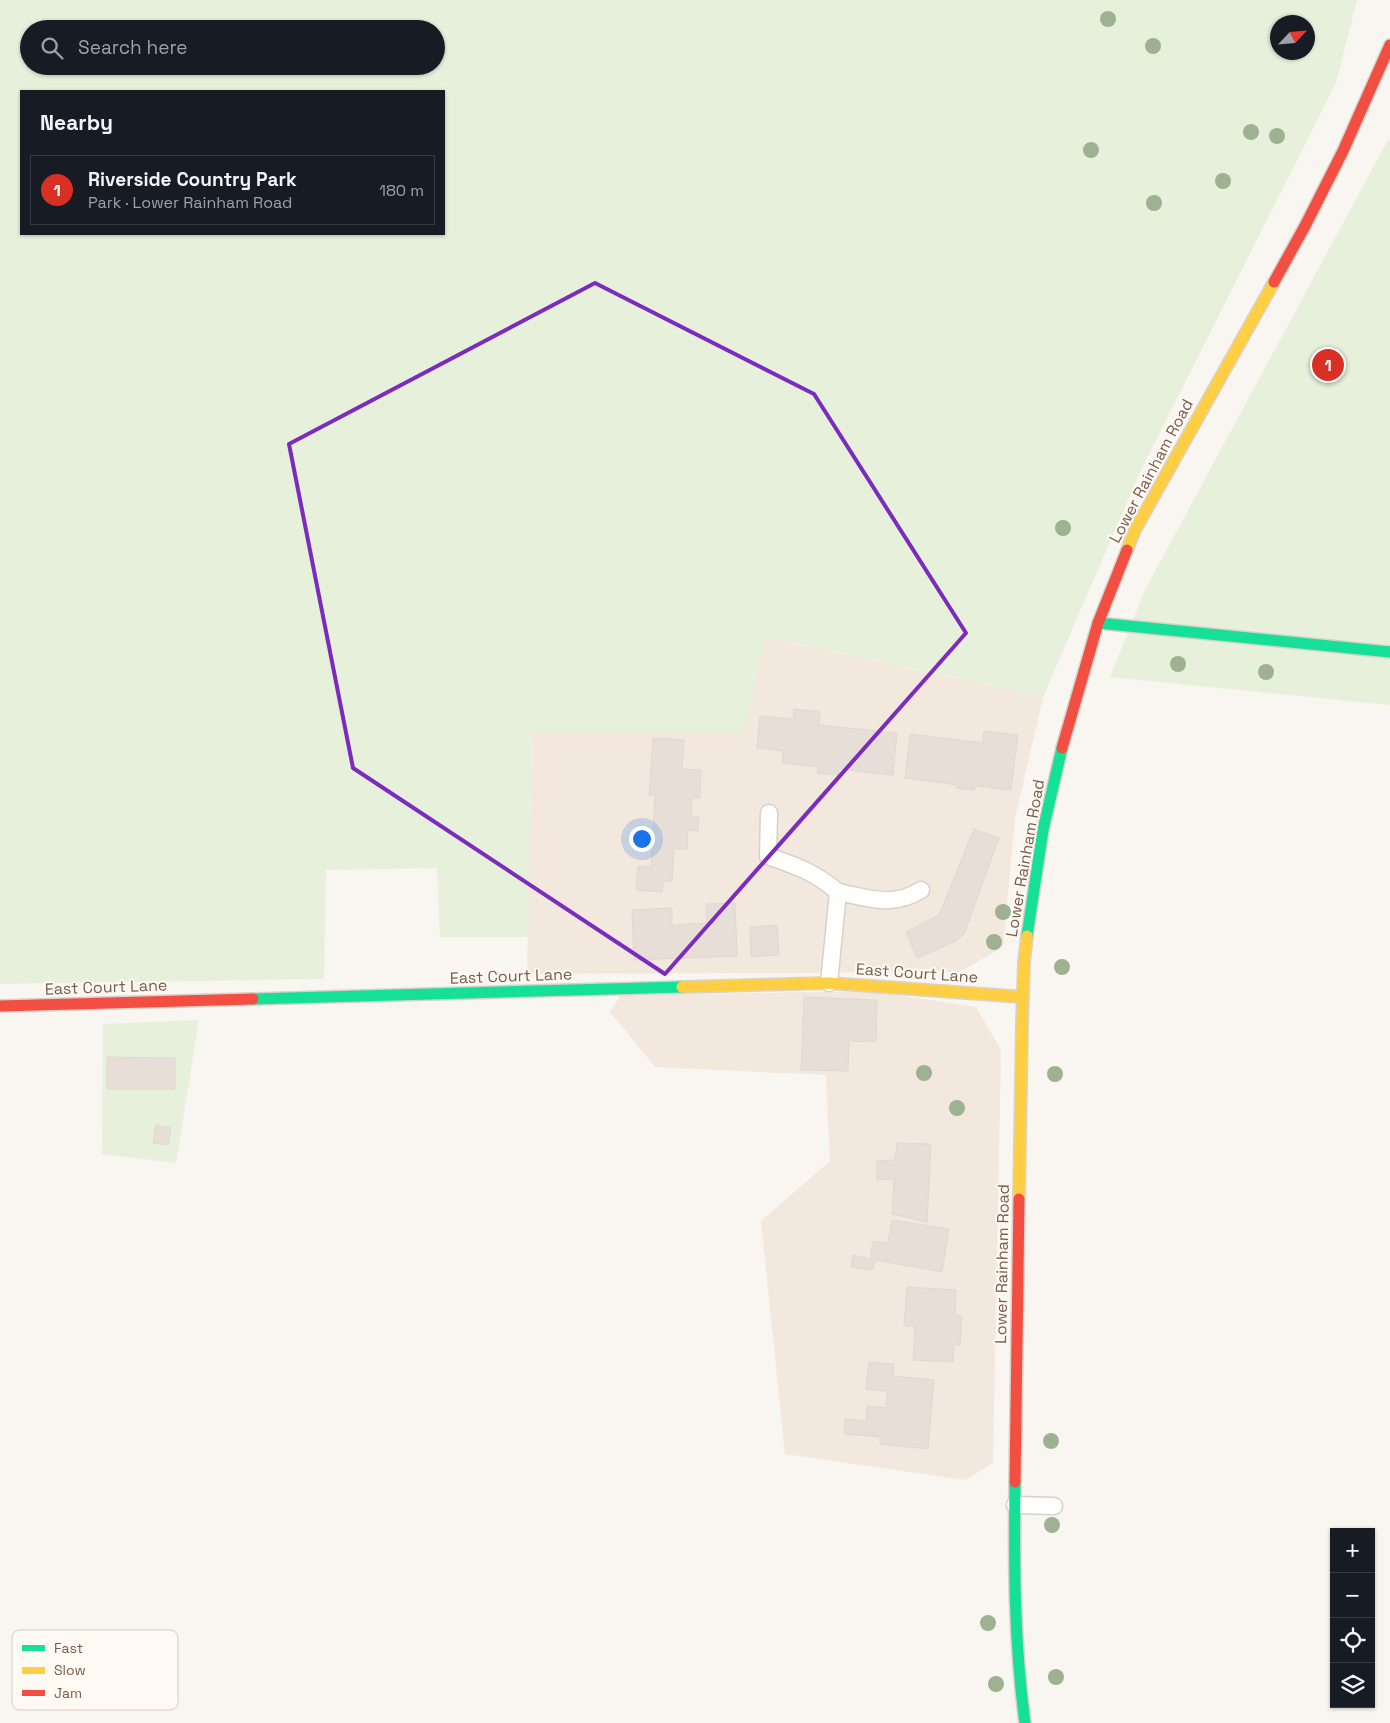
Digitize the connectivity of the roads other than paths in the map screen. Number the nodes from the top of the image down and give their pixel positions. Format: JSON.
{"nodes":[{"id":1,"x":1390,"y":45,"type":"edge"},
{"id":2,"x":1098,"y":623,"type":"junction"},
{"id":3,"x":1390,"y":652,"type":"edge"},
{"id":4,"x":769,"y":813,"type":"dead end"},
{"id":5,"x":920,"y":890,"type":"dead end"},
{"id":6,"x":838,"y":892,"type":"junction"},
{"id":7,"x":829,"y":983,"type":"junction"},
{"id":8,"x":1023,"y":997,"type":"junction"},
{"id":9,"x":0,"y":1006,"type":"edge"},
{"id":10,"x":1015,"y":1505,"type":"junction"},
{"id":11,"x":1054,"y":1506,"type":"dead end"},
{"id":12,"x":1025,"y":1723,"type":"edge"}],
"edges":[{"from":1,"to":2,"type":"main road","name":"Lower Rainham Road"},
{"from":2,"to":3,"type":"main road"},
{"from":2,"to":8,"type":"main road","name":"Lower Rainham Road"},
{"from":4,"to":6,"type":"lane"},
{"from":5,"to":6,"type":"lane"},
{"from":6,"to":7,"type":"lane"},
{"from":7,"to":8,"type":"main road","name":"East Court Lane"},
{"from":7,"to":9,"type":"main road","name":"East Court Lane"},
{"from":8,"to":10,"type":"main road","name":"Lower Rainham Road"},
{"from":10,"to":11,"type":"lane"},
{"from":10,"to":12,"type":"main road","name":"Lower Rainham Road"}]}
